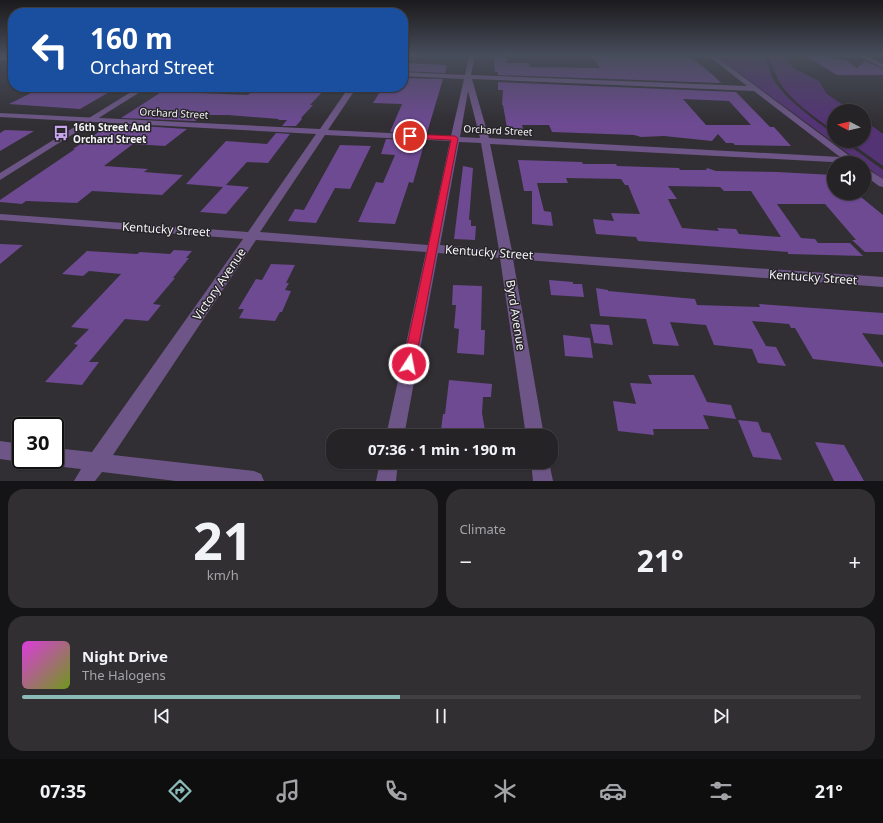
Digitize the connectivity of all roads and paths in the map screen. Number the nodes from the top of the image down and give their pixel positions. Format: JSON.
{"nodes":[{"id":1,"x":469,"y":77,"type":"joint"},
{"id":2,"x":481,"y":77,"type":"edge"},
{"id":3,"x":741,"y":77,"type":"edge"},
{"id":4,"x":755,"y":88,"type":"junction"},
{"id":5,"x":136,"y":92,"type":"edge"},
{"id":6,"x":350,"y":92,"type":"edge"},
{"id":7,"x":0,"y":115,"type":"edge"},
{"id":8,"x":92,"y":120,"type":"junction"},
{"id":9,"x":323,"y":132,"type":"junction"},
{"id":10,"x":455,"y":138,"type":"junction"},
{"id":11,"x":485,"y":140,"type":"junction"},
{"id":12,"x":845,"y":156,"type":"edge"},
{"id":13,"x":827,"y":160,"type":"edge"},
{"id":14,"x":871,"y":175,"type":"edge"},
{"id":15,"x":0,"y":178,"type":"edge"},
{"id":16,"x":883,"y":184,"type":"edge"},
{"id":17,"x":0,"y":217,"type":"edge"},
{"id":18,"x":252,"y":235,"type":"junction"},
{"id":19,"x":433,"y":248,"type":"junction"},
{"id":20,"x":506,"y":254,"type":"junction"},
{"id":21,"x":883,"y":282,"type":"edge"},
{"id":22,"x":396,"y":429,"type":"edge"},
{"id":23,"x":535,"y":429,"type":"edge"},
{"id":24,"x":0,"y":450,"type":"edge"},
{"id":25,"x":12,"y":452,"type":"edge"},
{"id":26,"x":64,"y":458,"type":"edge"},
{"id":27,"x":97,"y":462,"type":"junction"},
{"id":28,"x":388,"y":469,"type":"edge"},
{"id":29,"x":541,"y":469,"type":"edge"},
{"id":30,"x":84,"y":481,"type":"edge"},
{"id":31,"x":254,"y":481,"type":"edge"},
{"id":32,"x":386,"y":481,"type":"edge"},
{"id":33,"x":543,"y":481,"type":"edge"}],
"edges":[{"from":1,"to":10,"type":"street"},
{"from":1,"to":11,"type":"street","name":"Byrd Avenue"},
{"from":2,"to":4,"type":"street"},
{"from":3,"to":4,"type":"street"},
{"from":4,"to":12,"type":"street"},
{"from":5,"to":8,"type":"street"},
{"from":6,"to":9,"type":"street","name":"Victory Avenue"},
{"from":7,"to":8,"type":"street","name":"Orchard Street"},
{"from":8,"to":9,"type":"street","name":"Orchard Street"},
{"from":8,"to":15,"type":"street"},
{"from":9,"to":10,"type":"street","name":"Orchard Street"},
{"from":9,"to":18,"type":"street","name":"Victory Avenue"},
{"from":10,"to":11,"type":"street","name":"Orchard Street"},
{"from":10,"to":19,"type":"street"},
{"from":11,"to":13,"type":"street","name":"Orchard Street"},
{"from":11,"to":20,"type":"street","name":"Byrd Avenue"},
{"from":14,"to":16,"type":"street"},
{"from":17,"to":18,"type":"street","name":"Kentucky Street"},
{"from":18,"to":19,"type":"street","name":"Kentucky Street"},
{"from":18,"to":27,"type":"street","name":"Victory Avenue"},
{"from":19,"to":20,"type":"street","name":"Kentucky Street"},
{"from":19,"to":22,"type":"street"},
{"from":20,"to":21,"type":"street","name":"Kentucky Street"},
{"from":20,"to":23,"type":"street","name":"Byrd Avenue"},
{"from":24,"to":25,"type":"street"},
{"from":26,"to":27,"type":"street"},
{"from":27,"to":30,"type":"street","name":"Victory Avenue"},
{"from":27,"to":31,"type":"street"},
{"from":28,"to":32,"type":"street"},
{"from":29,"to":33,"type":"street"}]}
